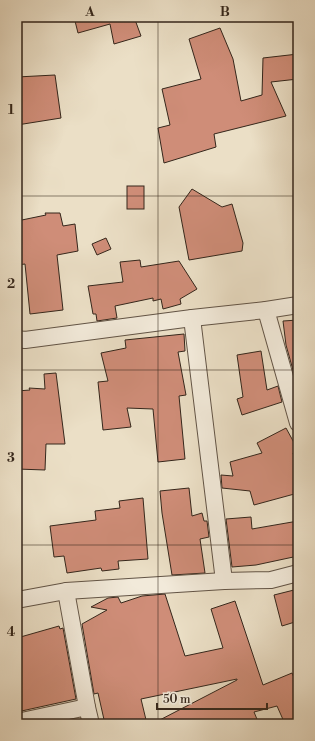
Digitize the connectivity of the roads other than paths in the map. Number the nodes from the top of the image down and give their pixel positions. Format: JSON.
{"nodes":[{"id":1,"x":298,"y":305,"type":"edge"},
{"id":2,"x":266,"y":310,"type":"junction"},
{"id":3,"x":192,"y":318,"type":"junction"},
{"id":4,"x":17,"y":339,"type":"edge"},
{"id":5,"x":298,"y":423,"type":"edge"},
{"id":6,"x":298,"y":574,"type":"edge"},
{"id":7,"x":224,"y":581,"type":"junction"},
{"id":8,"x":66,"y":591,"type":"junction"},
{"id":9,"x":17,"y":600,"type":"edge"},
{"id":10,"x":87,"y":707,"type":"junction"},
{"id":11,"x":17,"y":722,"type":"edge"},
{"id":12,"x":91,"y":724,"type":"edge"}],
"edges":[{"from":1,"to":2,"type":"street"},
{"from":2,"to":3,"type":"street"},
{"from":2,"to":5,"type":"street"},
{"from":3,"to":4,"type":"street"},
{"from":3,"to":7,"type":"street"},
{"from":6,"to":7,"type":"street"},
{"from":7,"to":8,"type":"street"},
{"from":8,"to":9,"type":"street"},
{"from":8,"to":10,"type":"street"},
{"from":10,"to":11,"type":"street"},
{"from":10,"to":12,"type":"street"}]}
